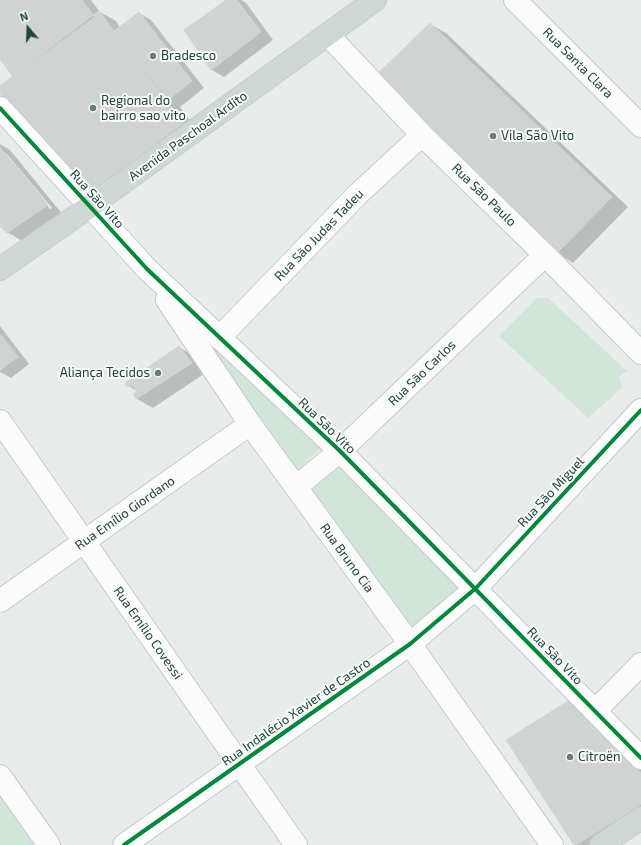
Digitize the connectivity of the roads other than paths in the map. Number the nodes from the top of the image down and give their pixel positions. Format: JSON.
{"nodes":[{"id":1,"x":515,"y":0,"type":"edge"},
{"id":2,"x":367,"y":2,"type":"edge"},
{"id":3,"x":328,"y":35,"type":"junction"},
{"id":4,"x":0,"y":108,"type":"edge"},
{"id":5,"x":641,"y":126,"type":"edge"},
{"id":6,"x":422,"y":135,"type":"junction"},
{"id":7,"x":89,"y":207,"type":"junction"},
{"id":8,"x":545,"y":255,"type":"junction"},
{"id":9,"x":147,"y":268,"type":"junction"},
{"id":10,"x":0,"y":270,"type":"edge"},
{"id":11,"x":219,"y":338,"type":"junction"},
{"id":12,"x":641,"y":353,"type":"edge"},
{"id":13,"x":641,"y":410,"type":"edge"},
{"id":14,"x":0,"y":420,"type":"edge"},
{"id":15,"x":250,"y":424,"type":"junction"},
{"id":16,"x":340,"y":451,"type":"junction"},
{"id":17,"x":296,"y":487,"type":"junction"},
{"id":18,"x":85,"y":542,"type":"junction"},
{"id":19,"x":476,"y":588,"type":"junction"},
{"id":20,"x":0,"y":602,"type":"edge"},
{"id":21,"x":410,"y":644,"type":"junction"},
{"id":22,"x":641,"y":664,"type":"edge"},
{"id":23,"x":595,"y":711,"type":"junction"},
{"id":24,"x":641,"y":758,"type":"edge"},
{"id":25,"x":240,"y":764,"type":"junction"},
{"id":26,"x":0,"y":776,"type":"edge"},
{"id":27,"x":641,"y":818,"type":"edge"},
{"id":28,"x":49,"y":845,"type":"edge"},
{"id":29,"x":124,"y":845,"type":"edge"},
{"id":30,"x":296,"y":845,"type":"edge"},
{"id":31,"x":552,"y":845,"type":"edge"},
{"id":32,"x":601,"y":845,"type":"edge"}],
"edges":[{"from":1,"to":5,"type":"street","name":"Rua Santa Clara"},
{"from":2,"to":3,"type":"main road","name":"Avenida Paschoal Ardito"},
{"from":3,"to":6,"type":"street","name":"Rua São Paulo"},
{"from":3,"to":7,"type":"main road","name":"Avenida Paschoal Ardito"},
{"from":4,"to":7,"type":"street","name":"Rua São Vito"},
{"from":6,"to":8,"type":"street","name":"Rua São Paulo"},
{"from":6,"to":11,"type":"street","name":"Rua São Judas Tadeu"},
{"from":7,"to":9,"type":"street","name":"Rua São Vito"},
{"from":7,"to":10,"type":"main road","name":"Avenida Paschoal Ardito"},
{"from":8,"to":12,"type":"street","name":"Rua São Paulo"},
{"from":8,"to":16,"type":"street","name":"Rua São Carlos"},
{"from":9,"to":11,"type":"street","name":"Rua São Vito"},
{"from":9,"to":15,"type":"street","name":"Rua Bruno Cia"},
{"from":11,"to":16,"type":"street","name":"Rua São Vito"},
{"from":13,"to":19,"type":"street","name":"Rua São Miguel"},
{"from":14,"to":18,"type":"street","name":"Rua Emílio Covessi"},
{"from":15,"to":17,"type":"street","name":"Rua Bruno Cia"},
{"from":15,"to":18,"type":"street","name":"Rua Emílio Giordano"},
{"from":16,"to":17,"type":"street","name":"Rua São Carlos"},
{"from":16,"to":19,"type":"street","name":"Rua São Vito"},
{"from":17,"to":21,"type":"street","name":"Rua Bruno Cia"},
{"from":18,"to":20,"type":"street","name":"Rua Emílio Giordano"},
{"from":18,"to":25,"type":"street","name":"Rua Emílio Covessi"},
{"from":19,"to":21,"type":"street","name":"Rua Indalécio Xavier de Castro"},
{"from":19,"to":23,"type":"street","name":"Rua São Vito"},
{"from":21,"to":25,"type":"street","name":"Rua Indalécio Xavier de Castro"},
{"from":21,"to":31,"type":"street","name":"Rua Bruno Cia"},
{"from":22,"to":23,"type":"street"},
{"from":23,"to":24,"type":"street","name":"Rua São Vito"},
{"from":25,"to":29,"type":"street","name":"Rua Indalécio Xavier de Castro"},
{"from":25,"to":30,"type":"street","name":"Rua Emílio Covessi"},
{"from":26,"to":28,"type":"street"},
{"from":27,"to":32,"type":"main road"}]}
